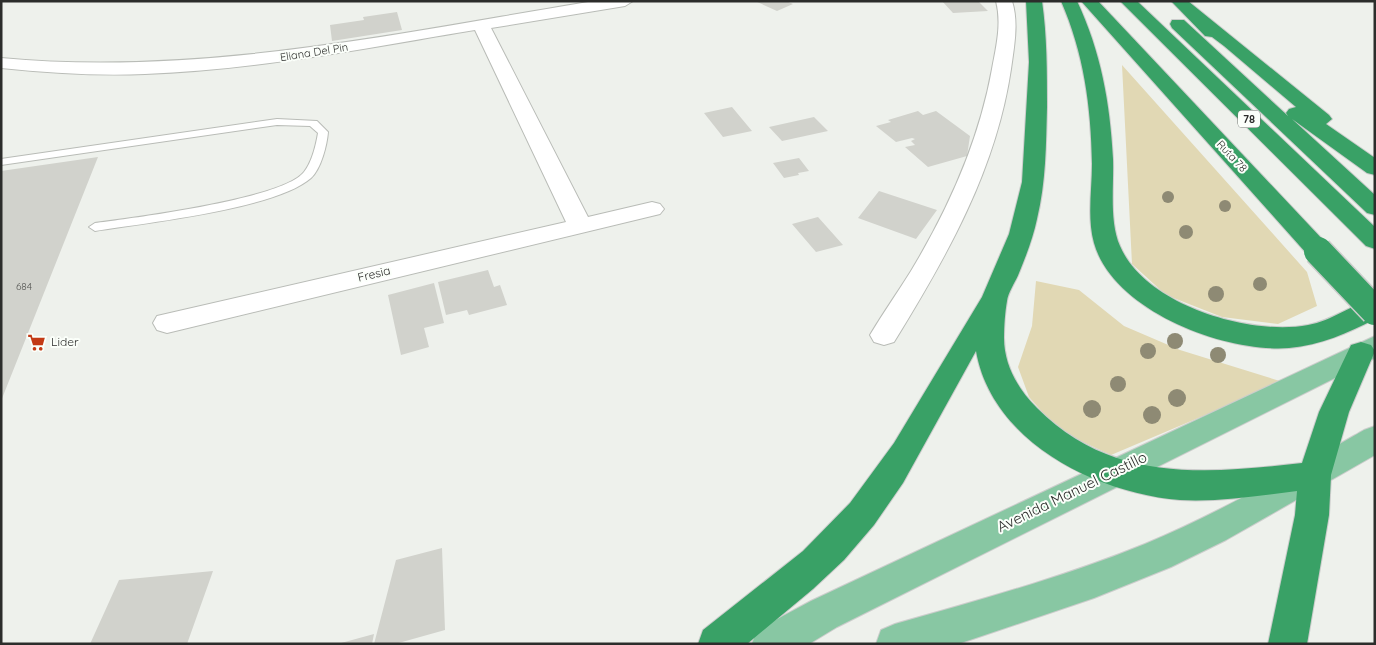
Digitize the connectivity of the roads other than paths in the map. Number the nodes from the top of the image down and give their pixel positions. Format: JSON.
{"nodes":[{"id":1,"x":625,"y":1,"type":"edge"},
{"id":2,"x":1004,"y":1,"type":"edge"},
{"id":3,"x":1034,"y":1,"type":"edge"},
{"id":4,"x":1068,"y":1,"type":"edge"},
{"id":5,"x":1089,"y":1,"type":"edge"},
{"id":6,"x":1128,"y":1,"type":"edge"},
{"id":7,"x":1153,"y":1,"type":"edge"},
{"id":8,"x":1179,"y":1,"type":"edge"},
{"id":9,"x":579,"y":5,"type":"edge"},
{"id":10,"x":1197,"y":18,"type":"junction"},
{"id":11,"x":481,"y":25,"type":"junction"},
{"id":12,"x":1,"y":63,"type":"edge"},
{"id":13,"x":1375,"y":156,"type":"edge"},
{"id":14,"x":1,"y":162,"type":"edge"},
{"id":15,"x":1375,"y":168,"type":"edge"},
{"id":16,"x":1375,"y":208,"type":"edge"},
{"id":17,"x":652,"y":209,"type":"dead end"},
{"id":18,"x":580,"y":225,"type":"junction"},
{"id":19,"x":95,"y":227,"type":"dead end"},
{"id":20,"x":1373,"y":239,"type":"edge"},
{"id":21,"x":994,"y":299,"type":"junction"},
{"id":22,"x":1375,"y":307,"type":"edge"},
{"id":23,"x":1375,"y":311,"type":"edge"},
{"id":24,"x":167,"y":323,"type":"dead end"},
{"id":25,"x":884,"y":335,"type":"dead end"},
{"id":26,"x":1368,"y":349,"type":"edge"},
{"id":27,"x":1375,"y":439,"type":"edge"},
{"id":28,"x":1112,"y":472,"type":"junction"},
{"id":29,"x":1315,"y":475,"type":"junction"},
{"id":30,"x":717,"y":644,"type":"edge"},
{"id":31,"x":771,"y":644,"type":"edge"},
{"id":32,"x":895,"y":644,"type":"edge"},
{"id":33,"x":1287,"y":644,"type":"edge"}],
"edges":[{"from":1,"to":9,"type":"street","name":"Eliana Del Pin"},
{"from":2,"to":25,"type":"street"},
{"from":3,"to":21,"type":"highway"},
{"from":4,"to":22,"type":"highway"},
{"from":5,"to":23,"type":"highway","name":"Ruta 78","bridge":true},
{"from":6,"to":20,"type":"highway","number":"78"},
{"from":7,"to":16,"type":"highway"},
{"from":8,"to":10,"type":"highway"},
{"from":9,"to":11,"type":"street","name":"Eliana Del Pin"},
{"from":10,"to":13,"type":"highway"},
{"from":10,"to":15,"type":"highway"},
{"from":11,"to":12,"type":"street","name":"Eliana Del Pin"},
{"from":11,"to":18,"type":"street"},
{"from":14,"to":19,"type":"lane"},
{"from":17,"to":18,"type":"street","name":"Fresia"},
{"from":18,"to":24,"type":"street","name":"Fresia"},
{"from":21,"to":28,"type":"highway"},
{"from":21,"to":30,"type":"highway"},
{"from":26,"to":28,"type":"main road","name":"Avenida Manuel Castillo"},
{"from":26,"to":29,"type":"highway"},
{"from":27,"to":29,"type":"main road"},
{"from":28,"to":29,"type":"highway"},
{"from":28,"to":31,"type":"main road","name":"Avenida Manuel Castillo"},
{"from":29,"to":32,"type":"main road"},
{"from":29,"to":33,"type":"highway"}]}
